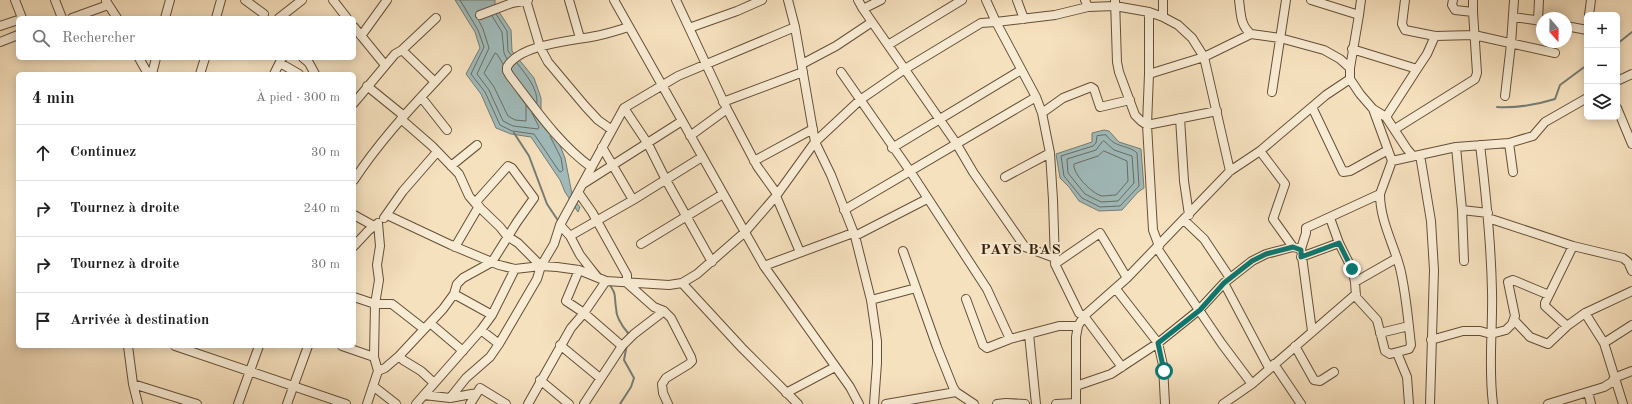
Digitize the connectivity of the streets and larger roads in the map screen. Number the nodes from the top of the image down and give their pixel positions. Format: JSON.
{"nodes":[{"id":1,"x":15,"y":0,"type":"edge"},
{"id":2,"x":55,"y":0,"type":"edge"},
{"id":3,"x":170,"y":0,"type":"edge"},
{"id":4,"x":221,"y":0,"type":"edge"},
{"id":5,"x":245,"y":0,"type":"edge"},
{"id":6,"x":302,"y":0,"type":"edge"},
{"id":7,"x":333,"y":0,"type":"edge"},
{"id":8,"x":387,"y":0,"type":"edge"},
{"id":9,"x":527,"y":0,"type":"edge"},
{"id":10,"x":569,"y":0,"type":"edge"},
{"id":11,"x":614,"y":0,"type":"edge"},
{"id":12,"x":676,"y":0,"type":"edge"},
{"id":13,"x":762,"y":0,"type":"edge"},
{"id":14,"x":788,"y":0,"type":"edge"},
{"id":15,"x":858,"y":0,"type":"edge"},
{"id":16,"x":882,"y":0,"type":"edge"},
{"id":17,"x":962,"y":0,"type":"edge"},
{"id":18,"x":986,"y":0,"type":"edge"},
{"id":19,"x":1017,"y":0,"type":"edge"},
{"id":20,"x":1163,"y":0,"type":"edge"},
{"id":21,"x":1239,"y":0,"type":"edge"},
{"id":22,"x":1286,"y":0,"type":"edge"},
{"id":23,"x":1311,"y":0,"type":"edge"},
{"id":24,"x":1361,"y":0,"type":"edge"},
{"id":25,"x":1405,"y":0,"type":"edge"},
{"id":26,"x":1453,"y":0,"type":"edge"},
{"id":27,"x":1473,"y":0,"type":"edge"},
{"id":28,"x":1514,"y":0,"type":"edge"},
{"id":29,"x":1539,"y":0,"type":"edge"},
{"id":30,"x":1591,"y":0,"type":"edge"},
{"id":31,"x":107,"y":2,"type":"edge"},
{"id":32,"x":1087,"y":3,"type":"edge"},
{"id":33,"x":1115,"y":3,"type":"edge"},
{"id":34,"x":863,"y":9,"type":"junction"},
{"id":35,"x":1148,"y":12,"type":"junction"},
{"id":36,"x":1472,"y":12,"type":"junction"},
{"id":37,"x":1540,"y":12,"type":"edge"},
{"id":38,"x":1589,"y":12,"type":"edge"},
{"id":39,"x":264,"y":14,"type":"dead end"},
{"id":40,"x":480,"y":15,"type":"dead end"},
{"id":41,"x":21,"y":16,"type":"edge"},
{"id":42,"x":61,"y":16,"type":"edge"},
{"id":43,"x":76,"y":16,"type":"edge"},
{"id":44,"x":116,"y":16,"type":"edge"},
{"id":45,"x":166,"y":16,"type":"edge"},
{"id":46,"x":217,"y":16,"type":"edge"},
{"id":47,"x":282,"y":16,"type":"edge"},
{"id":48,"x":345,"y":16,"type":"edge"},
{"id":49,"x":1358,"y":16,"type":"junction"},
{"id":50,"x":1162,"y":17,"type":"junction"},
{"id":51,"x":1513,"y":17,"type":"junction"},
{"id":52,"x":436,"y":18,"type":"dead end"},
{"id":53,"x":1024,"y":19,"type":"junction"},
{"id":54,"x":1536,"y":20,"type":"edge"},
{"id":55,"x":16,"y":21,"type":"edge"},
{"id":56,"x":872,"y":22,"type":"junction"},
{"id":57,"x":996,"y":22,"type":"junction"},
{"id":58,"x":0,"y":26,"type":"edge"},
{"id":59,"x":629,"y":27,"type":"junction"},
{"id":60,"x":795,"y":27,"type":"junction"},
{"id":61,"x":1572,"y":27,"type":"edge"},
{"id":62,"x":689,"y":28,"type":"junction"},
{"id":63,"x":1584,"y":29,"type":"edge"},
{"id":64,"x":356,"y":30,"type":"edge"},
{"id":65,"x":1251,"y":34,"type":"junction"},
{"id":66,"x":1474,"y":35,"type":"junction"},
{"id":67,"x":16,"y":36,"type":"edge"},
{"id":68,"x":361,"y":36,"type":"junction"},
{"id":69,"x":1435,"y":36,"type":"junction"},
{"id":70,"x":580,"y":38,"type":"junction"},
{"id":71,"x":1280,"y":38,"type":"junction"},
{"id":72,"x":0,"y":42,"type":"edge"},
{"id":73,"x":1511,"y":44,"type":"junction"},
{"id":74,"x":888,"y":45,"type":"junction"},
{"id":75,"x":540,"y":47,"type":"junction"},
{"id":76,"x":1352,"y":49,"type":"junction"},
{"id":77,"x":402,"y":50,"type":"junction"},
{"id":78,"x":1555,"y":53,"type":"dead end"},
{"id":79,"x":1204,"y":57,"type":"junction"},
{"id":80,"x":140,"y":60,"type":"edge"},
{"id":81,"x":156,"y":60,"type":"edge"},
{"id":82,"x":204,"y":60,"type":"edge"},
{"id":83,"x":281,"y":60,"type":"edge"},
{"id":84,"x":305,"y":60,"type":"edge"},
{"id":85,"x":386,"y":65,"type":"junction"},
{"id":86,"x":706,"y":65,"type":"junction"},
{"id":87,"x":803,"y":68,"type":"junction"},
{"id":88,"x":1350,"y":68,"type":"junction"},
{"id":89,"x":447,"y":69,"type":"dead end"},
{"id":90,"x":905,"y":69,"type":"junction"},
{"id":91,"x":1417,"y":69,"type":"junction"},
{"id":92,"x":1021,"y":70,"type":"junction"},
{"id":93,"x":147,"y":72,"type":"edge"},
{"id":94,"x":152,"y":72,"type":"edge"},
{"id":95,"x":201,"y":72,"type":"edge"},
{"id":96,"x":275,"y":72,"type":"edge"},
{"id":97,"x":296,"y":72,"type":"edge"},
{"id":98,"x":314,"y":72,"type":"edge"},
{"id":99,"x":841,"y":72,"type":"dead end"},
{"id":100,"x":1150,"y":74,"type":"junction"},
{"id":101,"x":1632,"y":74,"type":"edge"},
{"id":102,"x":1350,"y":79,"type":"junction"},
{"id":103,"x":1620,"y":80,"type":"edge"},
{"id":104,"x":435,"y":82,"type":"junction"},
{"id":105,"x":662,"y":85,"type":"junction"},
{"id":106,"x":367,"y":86,"type":"junction"},
{"id":107,"x":1272,"y":92,"type":"dead end"},
{"id":108,"x":1505,"y":96,"type":"dead end"},
{"id":109,"x":421,"y":97,"type":"junction"},
{"id":110,"x":1036,"y":97,"type":"junction"},
{"id":111,"x":356,"y":100,"type":"edge"},
{"id":112,"x":860,"y":100,"type":"junction"},
{"id":113,"x":1130,"y":100,"type":"junction"},
{"id":114,"x":1584,"y":100,"type":"edge"},
{"id":115,"x":725,"y":105,"type":"junction"},
{"id":116,"x":1312,"y":107,"type":"junction"},
{"id":117,"x":624,"y":108,"type":"junction"},
{"id":118,"x":1373,"y":109,"type":"junction"},
{"id":119,"x":1217,"y":111,"type":"junction"},
{"id":120,"x":1042,"y":113,"type":"junction"},
{"id":121,"x":1620,"y":115,"type":"edge"},
{"id":122,"x":1386,"y":117,"type":"junction"},
{"id":123,"x":403,"y":118,"type":"junction"},
{"id":124,"x":1180,"y":118,"type":"junction"},
{"id":125,"x":939,"y":119,"type":"junction"},
{"id":126,"x":682,"y":121,"type":"junction"},
{"id":127,"x":1147,"y":125,"type":"junction"},
{"id":128,"x":814,"y":129,"type":"junction"},
{"id":129,"x":447,"y":130,"type":"dead end"},
{"id":130,"x":612,"y":130,"type":"junction"},
{"id":131,"x":1395,"y":130,"type":"junction"},
{"id":132,"x":690,"y":136,"type":"junction"},
{"id":133,"x":815,"y":142,"type":"junction"},
{"id":134,"x":956,"y":143,"type":"junction"},
{"id":135,"x":1509,"y":143,"type":"junction"},
{"id":136,"x":476,"y":144,"type":"dead end"},
{"id":137,"x":648,"y":144,"type":"junction"},
{"id":138,"x":1632,"y":144,"type":"edge"},
{"id":139,"x":1480,"y":145,"type":"junction"},
{"id":140,"x":602,"y":147,"type":"junction"},
{"id":141,"x":1456,"y":147,"type":"junction"},
{"id":142,"x":892,"y":148,"type":"junction"},
{"id":143,"x":1388,"y":150,"type":"junction"},
{"id":144,"x":1260,"y":151,"type":"junction"},
{"id":145,"x":437,"y":152,"type":"junction"},
{"id":146,"x":1050,"y":153,"type":"junction"},
{"id":147,"x":1417,"y":155,"type":"junction"},
{"id":148,"x":702,"y":157,"type":"junction"},
{"id":149,"x":754,"y":161,"type":"junction"},
{"id":150,"x":1392,"y":161,"type":"junction"},
{"id":151,"x":613,"y":165,"type":"junction"},
{"id":152,"x":452,"y":166,"type":"junction"},
{"id":153,"x":591,"y":167,"type":"junction"},
{"id":154,"x":910,"y":171,"type":"junction"},
{"id":155,"x":1230,"y":171,"type":"junction"},
{"id":156,"x":1513,"y":172,"type":"dead end"},
{"id":157,"x":356,"y":177,"type":"edge"},
{"id":158,"x":1005,"y":177,"type":"dead end"},
{"id":159,"x":666,"y":180,"type":"junction"},
{"id":160,"x":582,"y":184,"type":"junction"},
{"id":161,"x":578,"y":192,"type":"junction"},
{"id":162,"x":723,"y":194,"type":"junction"},
{"id":163,"x":1380,"y":194,"type":"junction"},
{"id":164,"x":777,"y":195,"type":"junction"},
{"id":165,"x":927,"y":199,"type":"junction"},
{"id":166,"x":633,"y":200,"type":"junction"},
{"id":167,"x":477,"y":204,"type":"junction"},
{"id":168,"x":844,"y":210,"type":"junction"},
{"id":169,"x":1462,"y":210,"type":"junction"},
{"id":170,"x":387,"y":214,"type":"junction"},
{"id":171,"x":356,"y":215,"type":"edge"},
{"id":172,"x":1488,"y":215,"type":"junction"},
{"id":173,"x":687,"y":217,"type":"junction"},
{"id":174,"x":1187,"y":218,"type":"junction"},
{"id":175,"x":1330,"y":218,"type":"junction"},
{"id":176,"x":597,"y":221,"type":"junction"},
{"id":177,"x":376,"y":224,"type":"junction"},
{"id":178,"x":560,"y":225,"type":"junction"},
{"id":179,"x":745,"y":232,"type":"junction"},
{"id":180,"x":854,"y":235,"type":"junction"},
{"id":181,"x":508,"y":236,"type":"junction"},
{"id":182,"x":570,"y":236,"type":"junction"},
{"id":183,"x":1339,"y":243,"type":"junction"},
{"id":184,"x":356,"y":244,"type":"edge"},
{"id":185,"x":641,"y":244,"type":"dead end"},
{"id":186,"x":1573,"y":246,"type":"junction"},
{"id":187,"x":454,"y":247,"type":"junction"},
{"id":188,"x":1158,"y":247,"type":"junction"},
{"id":189,"x":903,"y":251,"type":"dead end"},
{"id":190,"x":1298,"y":251,"type":"junction"},
{"id":191,"x":800,"y":252,"type":"junction"},
{"id":192,"x":1396,"y":258,"type":"junction"},
{"id":193,"x":1055,"y":261,"type":"junction"},
{"id":194,"x":1464,"y":261,"type":"dead end"},
{"id":195,"x":492,"y":262,"type":"junction"},
{"id":196,"x":712,"y":262,"type":"junction"},
{"id":197,"x":541,"y":266,"type":"junction"},
{"id":198,"x":764,"y":266,"type":"junction"},
{"id":199,"x":515,"y":269,"type":"junction"},
{"id":200,"x":580,"y":270,"type":"junction"},
{"id":201,"x":1632,"y":271,"type":"edge"},
{"id":202,"x":597,"y":277,"type":"junction"},
{"id":203,"x":1127,"y":278,"type":"junction"},
{"id":204,"x":606,"y":280,"type":"junction"},
{"id":205,"x":1227,"y":281,"type":"junction"},
{"id":206,"x":1355,"y":282,"type":"junction"},
{"id":207,"x":627,"y":283,"type":"junction"},
{"id":208,"x":682,"y":283,"type":"junction"},
{"id":209,"x":916,"y":288,"type":"junction"},
{"id":210,"x":1116,"y":289,"type":"junction"},
{"id":211,"x":1632,"y":291,"type":"edge"},
{"id":212,"x":454,"y":294,"type":"junction"},
{"id":213,"x":1356,"y":294,"type":"junction"},
{"id":214,"x":1549,"y":295,"type":"junction"},
{"id":215,"x":356,"y":298,"type":"edge"},
{"id":216,"x":966,"y":299,"type":"dead end"},
{"id":217,"x":871,"y":300,"type":"junction"},
{"id":218,"x":375,"y":304,"type":"junction"},
{"id":219,"x":1200,"y":310,"type":"junction"},
{"id":220,"x":664,"y":311,"type":"junction"},
{"id":221,"x":584,"y":313,"type":"junction"},
{"id":222,"x":1585,"y":313,"type":"junction"},
{"id":223,"x":492,"y":315,"type":"junction"},
{"id":224,"x":1084,"y":316,"type":"junction"},
{"id":225,"x":1514,"y":320,"type":"junction"},
{"id":226,"x":1632,"y":325,"type":"edge"},
{"id":227,"x":427,"y":326,"type":"junction"},
{"id":228,"x":1078,"y":326,"type":"junction"},
{"id":229,"x":1409,"y":326,"type":"junction"},
{"id":230,"x":1567,"y":326,"type":"junction"},
{"id":231,"x":481,"y":330,"type":"junction"},
{"id":232,"x":1312,"y":332,"type":"junction"},
{"id":233,"x":1380,"y":333,"type":"junction"},
{"id":234,"x":1029,"y":334,"type":"junction"},
{"id":235,"x":1491,"y":334,"type":"junction"},
{"id":236,"x":1010,"y":339,"type":"junction"},
{"id":237,"x":1431,"y":340,"type":"junction"},
{"id":238,"x":1158,"y":343,"type":"junction"},
{"id":239,"x":1604,"y":343,"type":"junction"},
{"id":240,"x":499,"y":344,"type":"junction"},
{"id":241,"x":560,"y":345,"type":"junction"},
{"id":242,"x":622,"y":346,"type":"junction"},
{"id":243,"x":1295,"y":346,"type":"junction"},
{"id":244,"x":128,"y":348,"type":"edge"},
{"id":245,"x":181,"y":348,"type":"edge"},
{"id":246,"x":257,"y":348,"type":"edge"},
{"id":247,"x":307,"y":348,"type":"edge"},
{"id":248,"x":348,"y":348,"type":"edge"},
{"id":249,"x":463,"y":351,"type":"junction"},
{"id":250,"x":1398,"y":353,"type":"junction"},
{"id":251,"x":399,"y":356,"type":"junction"},
{"id":252,"x":374,"y":357,"type":"junction"},
{"id":253,"x":835,"y":366,"type":"junction"},
{"id":254,"x":1272,"y":366,"type":"junction"},
{"id":255,"x":1122,"y":367,"type":"junction"},
{"id":256,"x":1632,"y":370,"type":"edge"},
{"id":257,"x":248,"y":371,"type":"junction"},
{"id":258,"x":378,"y":371,"type":"junction"},
{"id":259,"x":1334,"y":372,"type":"dead end"},
{"id":260,"x":600,"y":378,"type":"junction"},
{"id":261,"x":1614,"y":378,"type":"junction"},
{"id":262,"x":540,"y":380,"type":"junction"},
{"id":263,"x":434,"y":383,"type":"junction"},
{"id":264,"x":133,"y":384,"type":"junction"},
{"id":265,"x":1252,"y":384,"type":"junction"},
{"id":266,"x":294,"y":386,"type":"junction"},
{"id":267,"x":373,"y":386,"type":"junction"},
{"id":268,"x":1076,"y":386,"type":"junction"},
{"id":269,"x":786,"y":392,"type":"junction"},
{"id":270,"x":956,"y":392,"type":"junction"},
{"id":271,"x":1588,"y":392,"type":"junction"},
{"id":272,"x":477,"y":393,"type":"junction"},
{"id":273,"x":424,"y":395,"type":"junction"},
{"id":274,"x":450,"y":398,"type":"junction"},
{"id":275,"x":138,"y":404,"type":"edge"},
{"id":276,"x":197,"y":404,"type":"edge"},
{"id":277,"x":238,"y":404,"type":"edge"},
{"id":278,"x":287,"y":404,"type":"edge"},
{"id":279,"x":346,"y":404,"type":"edge"},
{"id":280,"x":367,"y":404,"type":"edge"},
{"id":281,"x":396,"y":404,"type":"edge"},
{"id":282,"x":416,"y":404,"type":"edge"},
{"id":283,"x":470,"y":404,"type":"edge"},
{"id":284,"x":506,"y":404,"type":"edge"},
{"id":285,"x":528,"y":404,"type":"edge"},
{"id":286,"x":569,"y":404,"type":"edge"},
{"id":287,"x":584,"y":404,"type":"edge"},
{"id":288,"x":668,"y":404,"type":"edge"},
{"id":289,"x":798,"y":404,"type":"edge"},
{"id":290,"x":859,"y":404,"type":"edge"},
{"id":291,"x":874,"y":404,"type":"edge"},
{"id":292,"x":886,"y":404,"type":"edge"},
{"id":293,"x":974,"y":404,"type":"edge"},
{"id":294,"x":997,"y":404,"type":"edge"},
{"id":295,"x":1025,"y":404,"type":"edge"},
{"id":296,"x":1036,"y":404,"type":"edge"},
{"id":297,"x":1056,"y":404,"type":"edge"},
{"id":298,"x":1076,"y":404,"type":"edge"},
{"id":299,"x":1165,"y":404,"type":"edge"},
{"id":300,"x":1223,"y":404,"type":"edge"},
{"id":301,"x":1301,"y":404,"type":"edge"},
{"id":302,"x":1409,"y":404,"type":"edge"},
{"id":303,"x":1430,"y":404,"type":"edge"},
{"id":304,"x":1493,"y":404,"type":"edge"},
{"id":305,"x":1548,"y":404,"type":"edge"},
{"id":306,"x":1591,"y":404,"type":"edge"},
{"id":307,"x":1623,"y":404,"type":"edge"}],
"edges":[{"from":1,"to":41,"type":"street"},
{"from":2,"to":42,"type":"street"},
{"from":3,"to":45,"type":"street"},
{"from":4,"to":46,"type":"street"},
{"from":5,"to":39,"type":"street"},
{"from":6,"to":47,"type":"street"},
{"from":7,"to":48,"type":"street"},
{"from":8,"to":68,"type":"street"},
{"from":9,"to":40,"type":"street"},
{"from":9,"to":75,"type":"street"},
{"from":10,"to":70,"type":"street"},
{"from":11,"to":59,"type":"street"},
{"from":12,"to":62,"type":"street"},
{"from":13,"to":62,"type":"street"},
{"from":14,"to":60,"type":"street"},
{"from":15,"to":34,"type":"street"},
{"from":16,"to":34,"type":"street"},
{"from":17,"to":74,"type":"street"},
{"from":18,"to":57,"type":"street"},
{"from":19,"to":53,"type":"street"},
{"from":20,"to":50,"type":"street"},
{"from":21,"to":65,"type":"street"},
{"from":22,"to":71,"type":"street"},
{"from":23,"to":49,"type":"street"},
{"from":24,"to":49,"type":"street"},
{"from":25,"to":69,"type":"street"},
{"from":26,"to":36,"type":"street"},
{"from":27,"to":36,"type":"street"},
{"from":28,"to":51,"type":"street"},
{"from":29,"to":37,"type":"street"},
{"from":30,"to":38,"type":"street"},
{"from":31,"to":43,"type":"street"},
{"from":31,"to":44,"type":"street"},
{"from":32,"to":33,"type":"street"},
{"from":32,"to":53,"type":"street"},
{"from":33,"to":35,"type":"street"},
{"from":33,"to":113,"type":"street"},
{"from":34,"to":56,"type":"street"},
{"from":35,"to":50,"type":"street"},
{"from":35,"to":100,"type":"street"},
{"from":36,"to":66,"type":"street"},
{"from":49,"to":76,"type":"street"},
{"from":50,"to":79,"type":"street"},
{"from":51,"to":54,"type":"street"},
{"from":51,"to":73,"type":"street"},
{"from":52,"to":77,"type":"street"},
{"from":53,"to":57,"type":"street"},
{"from":55,"to":58,"type":"street"},
{"from":56,"to":74,"type":"street"},
{"from":56,"to":87,"type":"street"},
{"from":57,"to":90,"type":"street"},
{"from":57,"to":92,"type":"street"},
{"from":59,"to":70,"type":"street"},
{"from":59,"to":105,"type":"street"},
{"from":60,"to":86,"type":"street"},
{"from":60,"to":87,"type":"street"},
{"from":61,"to":63,"type":"street"},
{"from":62,"to":86,"type":"street"},
{"from":64,"to":68,"type":"street"},
{"from":65,"to":71,"type":"street"},
{"from":65,"to":79,"type":"street"},
{"from":66,"to":69,"type":"street"},
{"from":66,"to":73,"type":"street"},
{"from":66,"to":131,"type":"street"},
{"from":67,"to":72,"type":"street"},
{"from":68,"to":85,"type":"street"},
{"from":69,"to":91,"type":"street"},
{"from":70,"to":75,"type":"street"},
{"from":71,"to":88,"type":"street"},
{"from":71,"to":107,"type":"street"},
{"from":73,"to":78,"type":"street"},
{"from":73,"to":108,"type":"street"},
{"from":74,"to":90,"type":"street"},
{"from":75,"to":130,"type":"street"},
{"from":75,"to":153,"type":"street"},
{"from":76,"to":88,"type":"street"},
{"from":76,"to":91,"type":"street"},
{"from":77,"to":85,"type":"street"},
{"from":77,"to":104,"type":"street"},
{"from":79,"to":100,"type":"street"},
{"from":79,"to":119,"type":"street"},
{"from":80,"to":93,"type":"street"},
{"from":81,"to":94,"type":"street"},
{"from":82,"to":95,"type":"street"},
{"from":83,"to":96,"type":"street"},
{"from":83,"to":97,"type":"street"},
{"from":84,"to":98,"type":"street"},
{"from":85,"to":106,"type":"street"},
{"from":86,"to":105,"type":"street"},
{"from":86,"to":115,"type":"street"},
{"from":87,"to":115,"type":"street"},
{"from":87,"to":128,"type":"street"},
{"from":88,"to":102,"type":"street"},
{"from":89,"to":104,"type":"street"},
{"from":90,"to":112,"type":"street"},
{"from":90,"to":125,"type":"street"},
{"from":91,"to":122,"type":"street"},
{"from":92,"to":110,"type":"street"},
{"from":92,"to":125,"type":"street"},
{"from":99,"to":112,"type":"street"},
{"from":100,"to":127,"type":"street"},
{"from":101,"to":103,"type":"street"},
{"from":102,"to":116,"type":"street"},
{"from":102,"to":118,"type":"street"},
{"from":104,"to":109,"type":"street"},
{"from":105,"to":117,"type":"street"},
{"from":105,"to":126,"type":"street"},
{"from":106,"to":111,"type":"street"},
{"from":106,"to":123,"type":"street"},
{"from":109,"to":123,"type":"street"},
{"from":109,"to":129,"type":"street"},
{"from":110,"to":120,"type":"street"},
{"from":110,"to":134,"type":"street"},
{"from":112,"to":133,"type":"street"},
{"from":112,"to":142,"type":"street"},
{"from":113,"to":120,"type":"street"},
{"from":113,"to":127,"type":"street"},
{"from":114,"to":135,"type":"street"},
{"from":115,"to":132,"type":"street"},
{"from":115,"to":149,"type":"street"},
{"from":116,"to":143,"type":"street"},
{"from":116,"to":144,"type":"street"},
{"from":117,"to":130,"type":"street"},
{"from":117,"to":137,"type":"street"},
{"from":118,"to":122,"type":"street"},
{"from":118,"to":143,"type":"street"},
{"from":119,"to":124,"type":"street"},
{"from":119,"to":155,"type":"street"},
{"from":120,"to":146,"type":"street"},
{"from":121,"to":138,"type":"street"},
{"from":122,"to":131,"type":"street"},
{"from":123,"to":145,"type":"street"},
{"from":123,"to":157,"type":"street"},
{"from":124,"to":127,"type":"street"},
{"from":124,"to":174,"type":"street"},
{"from":125,"to":134,"type":"street"},
{"from":125,"to":142,"type":"street"},
{"from":126,"to":132,"type":"street"},
{"from":126,"to":137,"type":"street"},
{"from":127,"to":188,"type":"street"},
{"from":128,"to":133,"type":"street"},
{"from":128,"to":149,"type":"street"},
{"from":130,"to":140,"type":"street"},
{"from":131,"to":147,"type":"street"},
{"from":132,"to":148,"type":"street"},
{"from":133,"to":164,"type":"street"},
{"from":133,"to":168,"type":"street"},
{"from":134,"to":154,"type":"street"},
{"from":134,"to":193,"type":"street"},
{"from":135,"to":139,"type":"street"},
{"from":135,"to":156,"type":"street"},
{"from":136,"to":152,"type":"street"},
{"from":137,"to":151,"type":"street"},
{"from":137,"to":159,"type":"street"},
{"from":139,"to":141,"type":"street"},
{"from":139,"to":172,"type":"street"},
{"from":140,"to":151,"type":"street"},
{"from":140,"to":153,"type":"street"},
{"from":141,"to":147,"type":"street"},
{"from":141,"to":169,"type":"street"},
{"from":142,"to":154,"type":"street"},
{"from":143,"to":150,"type":"street"},
{"from":144,"to":155,"type":"street"},
{"from":144,"to":190,"type":"street"},
{"from":145,"to":152,"type":"street"},
{"from":145,"to":170,"type":"street"},
{"from":146,"to":158,"type":"street"},
{"from":146,"to":193,"type":"street"},
{"from":147,"to":150,"type":"street"},
{"from":147,"to":237,"type":"street"},
{"from":148,"to":159,"type":"street"},
{"from":148,"to":162,"type":"street"},
{"from":149,"to":164,"type":"street"},
{"from":150,"to":163,"type":"street"},
{"from":151,"to":160,"type":"street"},
{"from":151,"to":166,"type":"street"},
{"from":152,"to":167,"type":"street"},
{"from":153,"to":160,"type":"street"},
{"from":154,"to":165,"type":"street"},
{"from":154,"to":168,"type":"street"},
{"from":155,"to":174,"type":"street"},
{"from":159,"to":166,"type":"street"},
{"from":159,"to":173,"type":"street"},
{"from":160,"to":161,"type":"street"},
{"from":161,"to":176,"type":"street"},
{"from":161,"to":178,"type":"street"},
{"from":162,"to":173,"type":"street"},
{"from":162,"to":179,"type":"street"},
{"from":163,"to":175,"type":"street"},
{"from":163,"to":192,"type":"street"},
{"from":164,"to":179,"type":"street"},
{"from":164,"to":191,"type":"street"},
{"from":165,"to":180,"type":"street"},
{"from":165,"to":236,"type":"street"},
{"from":166,"to":176,"type":"street"},
{"from":167,"to":181,"type":"street"},
{"from":167,"to":181,"type":"street"},
{"from":167,"to":187,"type":"street"},
{"from":168,"to":180,"type":"street"},
{"from":169,"to":172,"type":"street"},
{"from":169,"to":194,"type":"street"},
{"from":170,"to":177,"type":"street"},
{"from":170,"to":187,"type":"street"},
{"from":171,"to":177,"type":"street"},
{"from":172,"to":186,"type":"street"},
{"from":172,"to":235,"type":"street"},
{"from":173,"to":185,"type":"street"},
{"from":173,"to":196,"type":"street"},
{"from":174,"to":188,"type":"street"},
{"from":174,"to":205,"type":"street"},
{"from":175,"to":183,"type":"street"},
{"from":175,"to":190,"type":"street"},
{"from":176,"to":182,"type":"street"},
{"from":176,"to":207,"type":"street"},
{"from":177,"to":184,"type":"street"},
{"from":177,"to":218,"type":"street"},
{"from":178,"to":182,"type":"street"},
{"from":178,"to":197,"type":"street"},
{"from":179,"to":196,"type":"street"},
{"from":179,"to":198,"type":"street"},
{"from":180,"to":191,"type":"street"},
{"from":180,"to":217,"type":"street"},
{"from":181,"to":195,"type":"street"},
{"from":181,"to":197,"type":"street"},
{"from":182,"to":202,"type":"street"},
{"from":183,"to":190,"type":"street"},
{"from":183,"to":206,"type":"street"},
{"from":186,"to":201,"type":"street"},
{"from":186,"to":214,"type":"street"},
{"from":187,"to":195,"type":"street"},
{"from":188,"to":203,"type":"street"},
{"from":188,"to":219,"type":"street"},
{"from":189,"to":209,"type":"street"},
{"from":190,"to":205,"type":"street"},
{"from":190,"to":232,"type":"street"},
{"from":191,"to":198,"type":"street"},
{"from":192,"to":206,"type":"street"},
{"from":192,"to":229,"type":"street"},
{"from":193,"to":203,"type":"street"},
{"from":193,"to":224,"type":"street"},
{"from":195,"to":199,"type":"street"},
{"from":195,"to":212,"type":"street"},
{"from":196,"to":208,"type":"street"},
{"from":197,"to":199,"type":"street"},
{"from":197,"to":200,"type":"street"},
{"from":197,"to":240,"type":"street"},
{"from":198,"to":253,"type":"street"},
{"from":199,"to":223,"type":"street"},
{"from":200,"to":202,"type":"street"},
{"from":200,"to":221,"type":"street"},
{"from":202,"to":204,"type":"street"},
{"from":203,"to":210,"type":"street"},
{"from":204,"to":207,"type":"street"},
{"from":204,"to":221,"type":"street"},
{"from":205,"to":219,"type":"street"},
{"from":205,"to":254,"type":"street"},
{"from":206,"to":213,"type":"street"},
{"from":207,"to":208,"type":"street"},
{"from":207,"to":220,"type":"street"},
{"from":208,"to":269,"type":"street"},
{"from":209,"to":217,"type":"street"},
{"from":209,"to":270,"type":"street"},
{"from":210,"to":224,"type":"street"},
{"from":210,"to":238,"type":"street"},
{"from":211,"to":222,"type":"street"},
{"from":212,"to":223,"type":"street"},
{"from":212,"to":227,"type":"street"},
{"from":213,"to":232,"type":"street"},
{"from":213,"to":233,"type":"street"},
{"from":214,"to":225,"type":"street"},
{"from":214,"to":230,"type":"street"},
{"from":215,"to":218,"type":"street"},
{"from":216,"to":236,"type":"street"},
{"from":217,"to":291,"type":"street"},
{"from":218,"to":227,"type":"street"},
{"from":218,"to":252,"type":"street"},
{"from":219,"to":238,"type":"street"},
{"from":219,"to":265,"type":"street"},
{"from":220,"to":242,"type":"street"},
{"from":220,"to":288,"type":"street"},
{"from":221,"to":241,"type":"street"},
{"from":221,"to":242,"type":"street"},
{"from":222,"to":230,"type":"street"},
{"from":222,"to":239,"type":"street"},
{"from":223,"to":231,"type":"street"},
{"from":224,"to":228,"type":"street"},
{"from":224,"to":255,"type":"street"},
{"from":225,"to":230,"type":"street"},
{"from":225,"to":235,"type":"street"},
{"from":226,"to":239,"type":"street"},
{"from":227,"to":249,"type":"street"},
{"from":227,"to":251,"type":"street"},
{"from":228,"to":234,"type":"street"},
{"from":228,"to":268,"type":"street"},
{"from":229,"to":233,"type":"street"},
{"from":229,"to":250,"type":"street"},
{"from":231,"to":240,"type":"street"},
{"from":231,"to":249,"type":"street"},
{"from":232,"to":243,"type":"street"},
{"from":233,"to":250,"type":"street"},
{"from":234,"to":236,"type":"street"},
{"from":234,"to":296,"type":"street"},
{"from":235,"to":237,"type":"street"},
{"from":235,"to":304,"type":"street"},
{"from":237,"to":303,"type":"street"},
{"from":238,"to":255,"type":"street"},
{"from":238,"to":299,"type":"street"},
{"from":239,"to":261,"type":"street"},
{"from":240,"to":274,"type":"street"},
{"from":241,"to":260,"type":"street"},
{"from":241,"to":262,"type":"street"},
{"from":242,"to":260,"type":"street"},
{"from":243,"to":254,"type":"street"},
{"from":243,"to":259,"type":"street"},
{"from":244,"to":264,"type":"street"},
{"from":245,"to":257,"type":"street"},
{"from":246,"to":257,"type":"street"},
{"from":247,"to":266,"type":"street"},
{"from":248,"to":252,"type":"street"},
{"from":249,"to":263,"type":"street"},
{"from":250,"to":302,"type":"street"},
{"from":251,"to":258,"type":"street"},
{"from":251,"to":263,"type":"street"},
{"from":252,"to":258,"type":"street"},
{"from":253,"to":269,"type":"street"},
{"from":253,"to":290,"type":"street"},
{"from":254,"to":265,"type":"street"},
{"from":254,"to":301,"type":"street"},
{"from":255,"to":268,"type":"street"},
{"from":256,"to":261,"type":"street"},
{"from":257,"to":266,"type":"street"},
{"from":257,"to":277,"type":"street"},
{"from":258,"to":267,"type":"street"},
{"from":260,"to":287,"type":"street"},
{"from":261,"to":271,"type":"street"},
{"from":261,"to":307,"type":"street"},
{"from":262,"to":285,"type":"street"},
{"from":262,"to":286,"type":"street"},
{"from":263,"to":273,"type":"street"},
{"from":264,"to":275,"type":"street"},
{"from":264,"to":276,"type":"street"},
{"from":265,"to":300,"type":"street"},
{"from":266,"to":278,"type":"street"},
{"from":266,"to":279,"type":"street"},
{"from":267,"to":280,"type":"street"},
{"from":267,"to":281,"type":"street"},
{"from":268,"to":298,"type":"street"},
{"from":269,"to":289,"type":"street"},
{"from":270,"to":292,"type":"street"},
{"from":270,"to":293,"type":"street"},
{"from":271,"to":305,"type":"street"},
{"from":271,"to":306,"type":"street"},
{"from":272,"to":274,"type":"street"},
{"from":272,"to":283,"type":"street"},
{"from":272,"to":284,"type":"street"},
{"from":273,"to":274,"type":"street"},
{"from":273,"to":282,"type":"street"},
{"from":294,"to":295,"type":"street"},
{"from":297,"to":298,"type":"street"}]}
